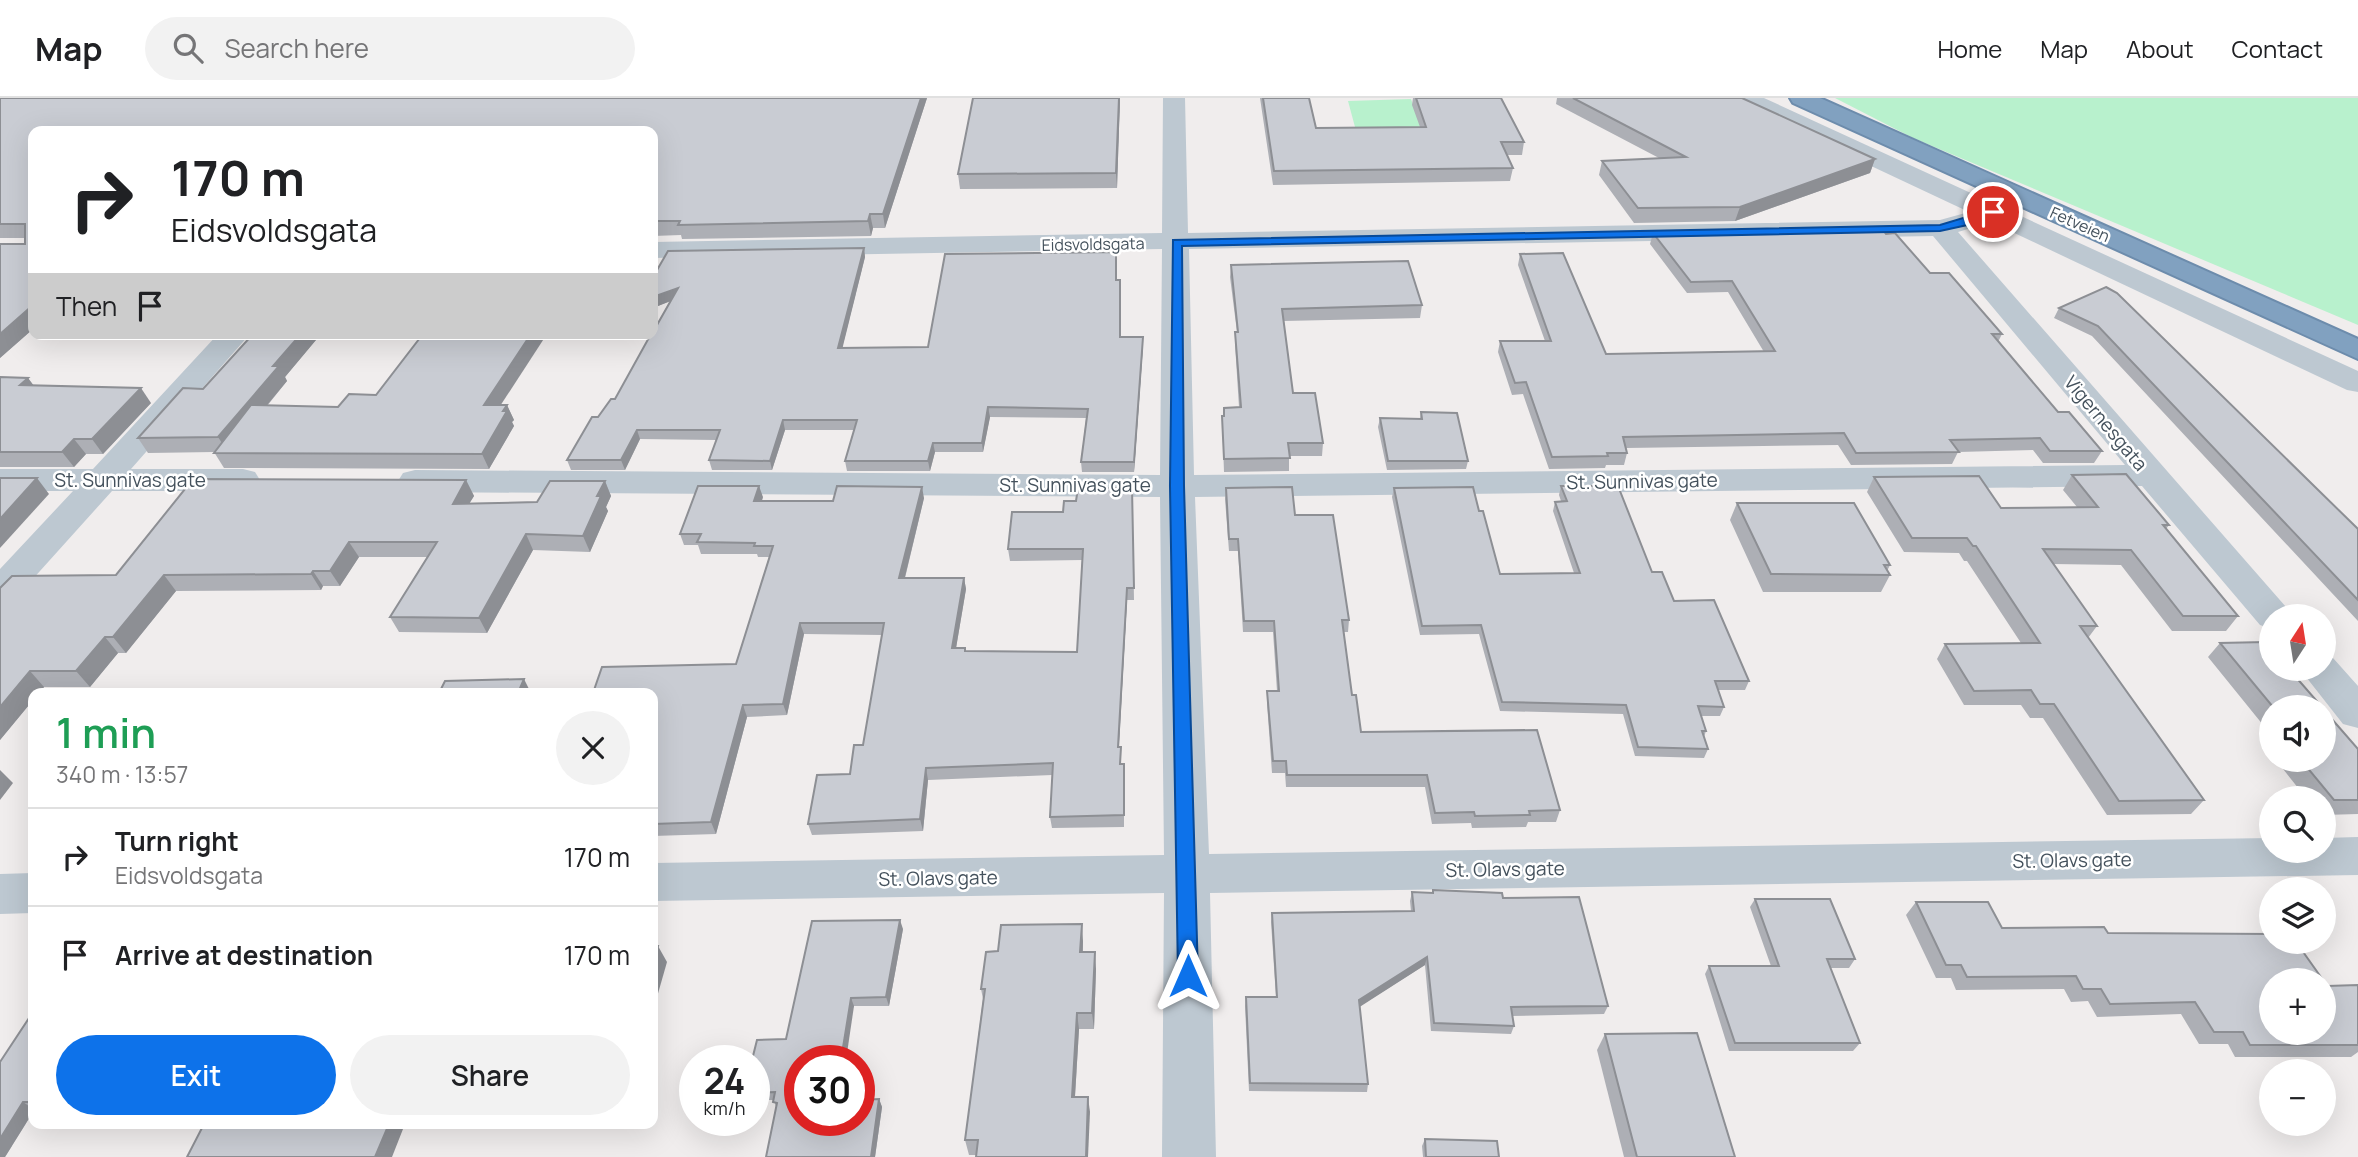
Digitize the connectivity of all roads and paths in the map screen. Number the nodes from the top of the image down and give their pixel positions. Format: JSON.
{"nodes":[{"id":1,"x":1174,"y":98,"type":"edge"},
{"id":2,"x":1745,"y":98,"type":"edge"},
{"id":3,"x":1801,"y":98,"type":"edge"},
{"id":4,"x":1993,"y":212,"type":"junction"},
{"id":5,"x":1940,"y":228,"type":"junction"},
{"id":6,"x":1177,"y":243,"type":"junction"},
{"id":7,"x":658,"y":250,"type":"edge"},
{"id":8,"x":229,"y":340,"type":"edge"},
{"id":9,"x":2358,"y":350,"type":"edge"},
{"id":10,"x":2358,"y":383,"type":"edge"},
{"id":11,"x":2150,"y":475,"type":"junction"},
{"id":12,"x":102,"y":479,"type":"junction"},
{"id":13,"x":0,"y":480,"type":"edge"},
{"id":14,"x":270,"y":480,"type":"edge"},
{"id":15,"x":382,"y":481,"type":"edge"},
{"id":16,"x":1177,"y":486,"type":"junction"},
{"id":17,"x":0,"y":592,"type":"edge"},
{"id":18,"x":2263,"y":604,"type":"edge"},
{"id":19,"x":2330,"y":681,"type":"edge"},
{"id":20,"x":2358,"y":713,"type":"edge"},
{"id":21,"x":2358,"y":856,"type":"edge"},
{"id":22,"x":1187,"y":873,"type":"junction"},
{"id":23,"x":658,"y":883,"type":"edge"},
{"id":24,"x":28,"y":893,"type":"edge"},
{"id":25,"x":0,"y":894,"type":"edge"},
{"id":26,"x":1189,"y":1157,"type":"edge"}],
"edges":[{"from":1,"to":6,"type":"street"},
{"from":2,"to":4,"type":"street"},
{"from":3,"to":9,"type":"highway","name":"Fetveien"},
{"from":4,"to":5,"type":"street","name":"Eidsvoldsgata"},
{"from":4,"to":10,"type":"street"},
{"from":5,"to":6,"type":"street","name":"Eidsvoldsgata"},
{"from":5,"to":11,"type":"street","name":"Vigernesgata"},
{"from":6,"to":7,"type":"street","name":"Eidsvoldsgata"},
{"from":6,"to":16,"type":"street"},
{"from":8,"to":12,"type":"street"},
{"from":11,"to":16,"type":"street","name":"St. Sunnivas gate"},
{"from":11,"to":18,"type":"street","name":"Vigernesgata"},
{"from":12,"to":13,"type":"street","name":"St. Sunnivas gate"},
{"from":12,"to":14,"type":"street","name":"St. Sunnivas gate"},
{"from":12,"to":17,"type":"street"},
{"from":15,"to":16,"type":"street","name":"St. Sunnivas gate"},
{"from":16,"to":22,"type":"street"},
{"from":19,"to":20,"type":"street"},
{"from":21,"to":22,"type":"street","name":"St. Olavs gate"},
{"from":22,"to":23,"type":"street","name":"St. Olavs gate"},
{"from":22,"to":26,"type":"street"},
{"from":24,"to":25,"type":"street"}]}
